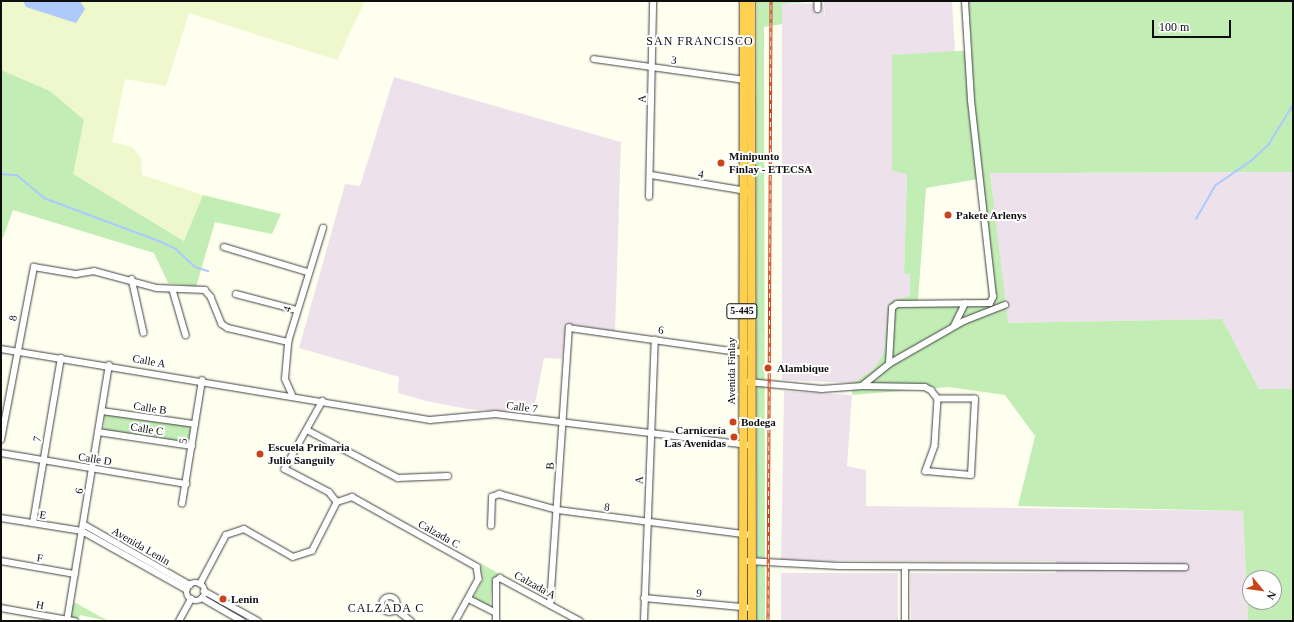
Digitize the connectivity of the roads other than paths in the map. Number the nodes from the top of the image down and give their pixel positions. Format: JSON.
{"nodes":[{"id":1,"x":653,"y":1,"type":"edge"},
{"id":2,"x":744,"y":1,"type":"edge"},
{"id":3,"x":751,"y":1,"type":"edge"},
{"id":4,"x":818,"y":1,"type":"edge"},
{"id":5,"x":965,"y":1,"type":"edge"},
{"id":6,"x":818,"y":9,"type":"dead end"},
{"id":7,"x":594,"y":59,"type":"dead end"},
{"id":8,"x":652,"y":66,"type":"junction"},
{"id":9,"x":747,"y":80,"type":"junction"},
{"id":10,"x":651,"y":175,"type":"junction"},
{"id":11,"x":745,"y":191,"type":"junction"},
{"id":12,"x":649,"y":197,"type":"dead end"},
{"id":13,"x":323,"y":228,"type":"dead end"},
{"id":14,"x":224,"y":247,"type":"dead end"},
{"id":15,"x":308,"y":272,"type":"junction"},
{"id":16,"x":132,"y":279,"type":"junction"},
{"id":17,"x":173,"y":290,"type":"junction"},
{"id":18,"x":236,"y":294,"type":"dead end"},
{"id":19,"x":965,"y":303,"type":"junction"},
{"id":20,"x":1005,"y":305,"type":"dead end"},
{"id":21,"x":297,"y":310,"type":"junction"},
{"id":22,"x":954,"y":326,"type":"junction"},
{"id":23,"x":569,"y":328,"type":"joint"},
{"id":24,"x":144,"y":333,"type":"dead end"},
{"id":25,"x":186,"y":335,"type":"dead end"},
{"id":26,"x":655,"y":340,"type":"junction"},
{"id":27,"x":288,"y":342,"type":"junction"},
{"id":28,"x":1,"y":349,"type":"edge"},
{"id":29,"x":17,"y":351,"type":"junction"},
{"id":30,"x":745,"y":353,"type":"junction"},
{"id":31,"x":61,"y":358,"type":"junction"},
{"id":32,"x":889,"y":364,"type":"junction"},
{"id":33,"x":109,"y":365,"type":"junction"},
{"id":34,"x":202,"y":381,"type":"junction"},
{"id":35,"x":746,"y":382,"type":"junction"},
{"id":36,"x":862,"y":386,"type":"junction"},
{"id":37,"x":292,"y":396,"type":"junction"},
{"id":38,"x":938,"y":399,"type":"junction"},
{"id":39,"x":323,"y":401,"type":"junction"},
{"id":40,"x":102,"y":411,"type":"junction"},
{"id":41,"x":563,"y":422,"type":"junction"},
{"id":42,"x":196,"y":424,"type":"junction"},
{"id":43,"x":307,"y":430,"type":"junction"},
{"id":44,"x":98,"y":432,"type":"junction"},
{"id":45,"x":651,"y":433,"type":"junction"},
{"id":46,"x":1,"y":440,"type":"edge"},
{"id":47,"x":746,"y":445,"type":"junction"},
{"id":48,"x":192,"y":446,"type":"junction"},
{"id":49,"x":1,"y":453,"type":"edge"},
{"id":50,"x":43,"y":461,"type":"junction"},
{"id":51,"x":93,"y":469,"type":"junction"},
{"id":52,"x":448,"y":476,"type":"dead end"},
{"id":53,"x":186,"y":484,"type":"junction"},
{"id":54,"x":337,"y":502,"type":"junction"},
{"id":55,"x":182,"y":504,"type":"dead end"},
{"id":56,"x":558,"y":510,"type":"junction"},
{"id":57,"x":1,"y":518,"type":"edge"},
{"id":58,"x":647,"y":522,"type":"junction"},
{"id":59,"x":33,"y":524,"type":"junction"},
{"id":60,"x":83,"y":524,"type":"junction"},
{"id":61,"x":492,"y":526,"type":"dead end"},
{"id":62,"x":82,"y":531,"type":"junction"},
{"id":63,"x":746,"y":535,"type":"junction"},
{"id":64,"x":1,"y":561,"type":"edge"},
{"id":65,"x":742,"y":561,"type":"junction"},
{"id":66,"x":751,"y":561,"type":"junction"},
{"id":67,"x":905,"y":567,"type":"junction"},
{"id":68,"x":1185,"y":567,"type":"dead end"},
{"id":69,"x":75,"y":574,"type":"junction"},
{"id":70,"x":200,"y":584,"type":"junction"},
{"id":71,"x":189,"y":588,"type":"junction"},
{"id":72,"x":204,"y":591,"type":"junction"},
{"id":73,"x":202,"y":598,"type":"junction"},
{"id":74,"x":469,"y":598,"type":"junction"},
{"id":75,"x":644,"y":598,"type":"junction"},
{"id":76,"x":191,"y":599,"type":"junction"},
{"id":77,"x":550,"y":605,"type":"junction"},
{"id":78,"x":743,"y":607,"type":"junction"},
{"id":79,"x":1,"y":608,"type":"edge"},
{"id":80,"x":752,"y":608,"type":"junction"},
{"id":81,"x":397,"y":610,"type":"dead end"},
{"id":82,"x":496,"y":613,"type":"junction"},
{"id":83,"x":67,"y":620,"type":"edge"},
{"id":84,"x":75,"y":621,"type":"edge"},
{"id":85,"x":179,"y":621,"type":"edge"},
{"id":86,"x":242,"y":621,"type":"edge"},
{"id":87,"x":258,"y":621,"type":"edge"},
{"id":88,"x":411,"y":621,"type":"edge"},
{"id":89,"x":456,"y":621,"type":"edge"},
{"id":90,"x":496,"y":621,"type":"edge"},
{"id":91,"x":580,"y":621,"type":"edge"},
{"id":92,"x":644,"y":621,"type":"edge"},
{"id":93,"x":743,"y":621,"type":"edge"},
{"id":94,"x":752,"y":621,"type":"edge"},
{"id":95,"x":905,"y":621,"type":"edge"}],
"edges":[{"from":1,"to":8,"type":"street","name":"A"},
{"from":2,"to":9,"type":"highway","name":"Avenida Finlay","number":"5-445"},
{"from":3,"to":9,"type":"highway","name":"Avenida Finlay","number":"5-445"},
{"from":4,"to":6,"type":"street"},
{"from":5,"to":19,"type":"street"},
{"from":7,"to":8,"type":"street","name":"3"},
{"from":8,"to":9,"type":"street","name":"3"},
{"from":8,"to":10,"type":"street","name":"A"},
{"from":9,"to":11,"type":"highway","name":"Avenida Finlay","number":"5-445"},
{"from":10,"to":11,"type":"street","name":"4"},
{"from":10,"to":12,"type":"street","name":"A"},
{"from":11,"to":30,"type":"highway","name":"Avenida Finlay","number":"5-445"},
{"from":13,"to":15,"type":"street","name":"4"},
{"from":14,"to":15,"type":"street"},
{"from":15,"to":21,"type":"street","name":"4"},
{"from":16,"to":17,"type":"street"},
{"from":16,"to":24,"type":"street"},
{"from":16,"to":29,"type":"street","name":"8"},
{"from":17,"to":25,"type":"street"},
{"from":17,"to":27,"type":"street"},
{"from":18,"to":21,"type":"street"},
{"from":19,"to":22,"type":"street"},
{"from":19,"to":32,"type":"street"},
{"from":20,"to":22,"type":"street"},
{"from":21,"to":27,"type":"street","name":"4"},
{"from":22,"to":32,"type":"street"},
{"from":23,"to":26,"type":"street","name":"6"},
{"from":23,"to":41,"type":"street","name":"B"},
{"from":26,"to":30,"type":"street","name":"6"},
{"from":26,"to":45,"type":"street","name":"A"},
{"from":27,"to":37,"type":"street","name":"4"},
{"from":28,"to":29,"type":"street","name":"Calle A"},
{"from":29,"to":31,"type":"street","name":"Calle A"},
{"from":29,"to":46,"type":"street","name":"8"},
{"from":30,"to":35,"type":"highway","name":"Avenida Finlay","number":"5-445"},
{"from":31,"to":33,"type":"street","name":"Calle A"},
{"from":31,"to":50,"type":"street","name":"7"},
{"from":32,"to":36,"type":"street"},
{"from":33,"to":34,"type":"street","name":"Calle A"},
{"from":33,"to":40,"type":"street","name":"6"},
{"from":34,"to":37,"type":"street","name":"Calle A"},
{"from":34,"to":42,"type":"street","name":"5"},
{"from":35,"to":36,"type":"street"},
{"from":35,"to":47,"type":"highway","name":"Avenida Finlay","number":"5-445"},
{"from":36,"to":38,"type":"street"},
{"from":37,"to":39,"type":"street","name":"Calle 7"},
{"from":38,"to":38,"type":"street"},
{"from":39,"to":41,"type":"street","name":"Calle 7"},
{"from":39,"to":43,"type":"street"},
{"from":40,"to":42,"type":"street","name":"Calle B"},
{"from":40,"to":44,"type":"street","name":"6"},
{"from":41,"to":45,"type":"street","name":"Calle 7"},
{"from":41,"to":56,"type":"street","name":"B"},
{"from":42,"to":48,"type":"street","name":"5"},
{"from":43,"to":52,"type":"street"},
{"from":43,"to":54,"type":"street"},
{"from":44,"to":48,"type":"street","name":"Calle C"},
{"from":44,"to":51,"type":"street","name":"6"},
{"from":45,"to":47,"type":"street","name":"Calle 7"},
{"from":45,"to":58,"type":"street","name":"A"},
{"from":47,"to":63,"type":"highway","name":"Avenida Finlay","number":"5-445"},
{"from":48,"to":53,"type":"street","name":"5"},
{"from":49,"to":50,"type":"street","name":"Calle D"},
{"from":50,"to":51,"type":"street","name":"Calle D"},
{"from":50,"to":59,"type":"street","name":"7"},
{"from":51,"to":53,"type":"street","name":"Calle D"},
{"from":51,"to":60,"type":"street","name":"6"},
{"from":53,"to":55,"type":"street","name":"5"},
{"from":54,"to":70,"type":"street"},
{"from":54,"to":74,"type":"street","name":"Calzada C"},
{"from":56,"to":58,"type":"street","name":"8"},
{"from":56,"to":61,"type":"street","name":"8"},
{"from":56,"to":77,"type":"street","name":"B"},
{"from":57,"to":59,"type":"street","name":"E"},
{"from":58,"to":63,"type":"street","name":"8"},
{"from":58,"to":75,"type":"street","name":"A"},
{"from":59,"to":62,"type":"street","name":"E"},
{"from":60,"to":62,"type":"street","name":"6"},
{"from":60,"to":71,"type":"street","name":"Avenida Lenin"},
{"from":62,"to":69,"type":"street","name":"6"},
{"from":62,"to":71,"type":"street","name":"Avenida Lenin"},
{"from":63,"to":65,"type":"highway","name":"Avenida Finlay","number":"5-445"},
{"from":63,"to":66,"type":"highway","name":"Avenida Finlay","number":"5-445"},
{"from":64,"to":69,"type":"street","name":"F"},
{"from":65,"to":66,"type":"street"},
{"from":65,"to":78,"type":"highway","name":"Avenida Finlay","number":"5-445"},
{"from":66,"to":67,"type":"street"},
{"from":66,"to":80,"type":"highway","name":"Avenida Finlay","number":"5-445"},
{"from":67,"to":68,"type":"street"},
{"from":67,"to":95,"type":"street"},
{"from":69,"to":83,"type":"street","name":"6"},
{"from":70,"to":71,"type":"street"},
{"from":70,"to":72,"type":"street"},
{"from":71,"to":76,"type":"street"},
{"from":72,"to":73,"type":"street"},
{"from":72,"to":87,"type":"street"},
{"from":73,"to":76,"type":"street"},
{"from":73,"to":86,"type":"street"},
{"from":74,"to":82,"type":"street"},
{"from":74,"to":89,"type":"street","name":"Calzada C"},
{"from":75,"to":78,"type":"street","name":"9"},
{"from":75,"to":92,"type":"street","name":"A"},
{"from":76,"to":85,"type":"street"},
{"from":77,"to":82,"type":"street","name":"Calzada A"},
{"from":77,"to":91,"type":"street","name":"Calzada A"},
{"from":78,"to":80,"type":"street","name":"9"},
{"from":78,"to":93,"type":"highway","name":"Avenida Finlay","number":"5-445"},
{"from":79,"to":83,"type":"street","name":"H"},
{"from":80,"to":94,"type":"highway","name":"Avenida Finlay","number":"5-445"},
{"from":81,"to":88,"type":"street"},
{"from":82,"to":90,"type":"street","name":"Calzada A"},
{"from":83,"to":84,"type":"street","name":"H"}]}
